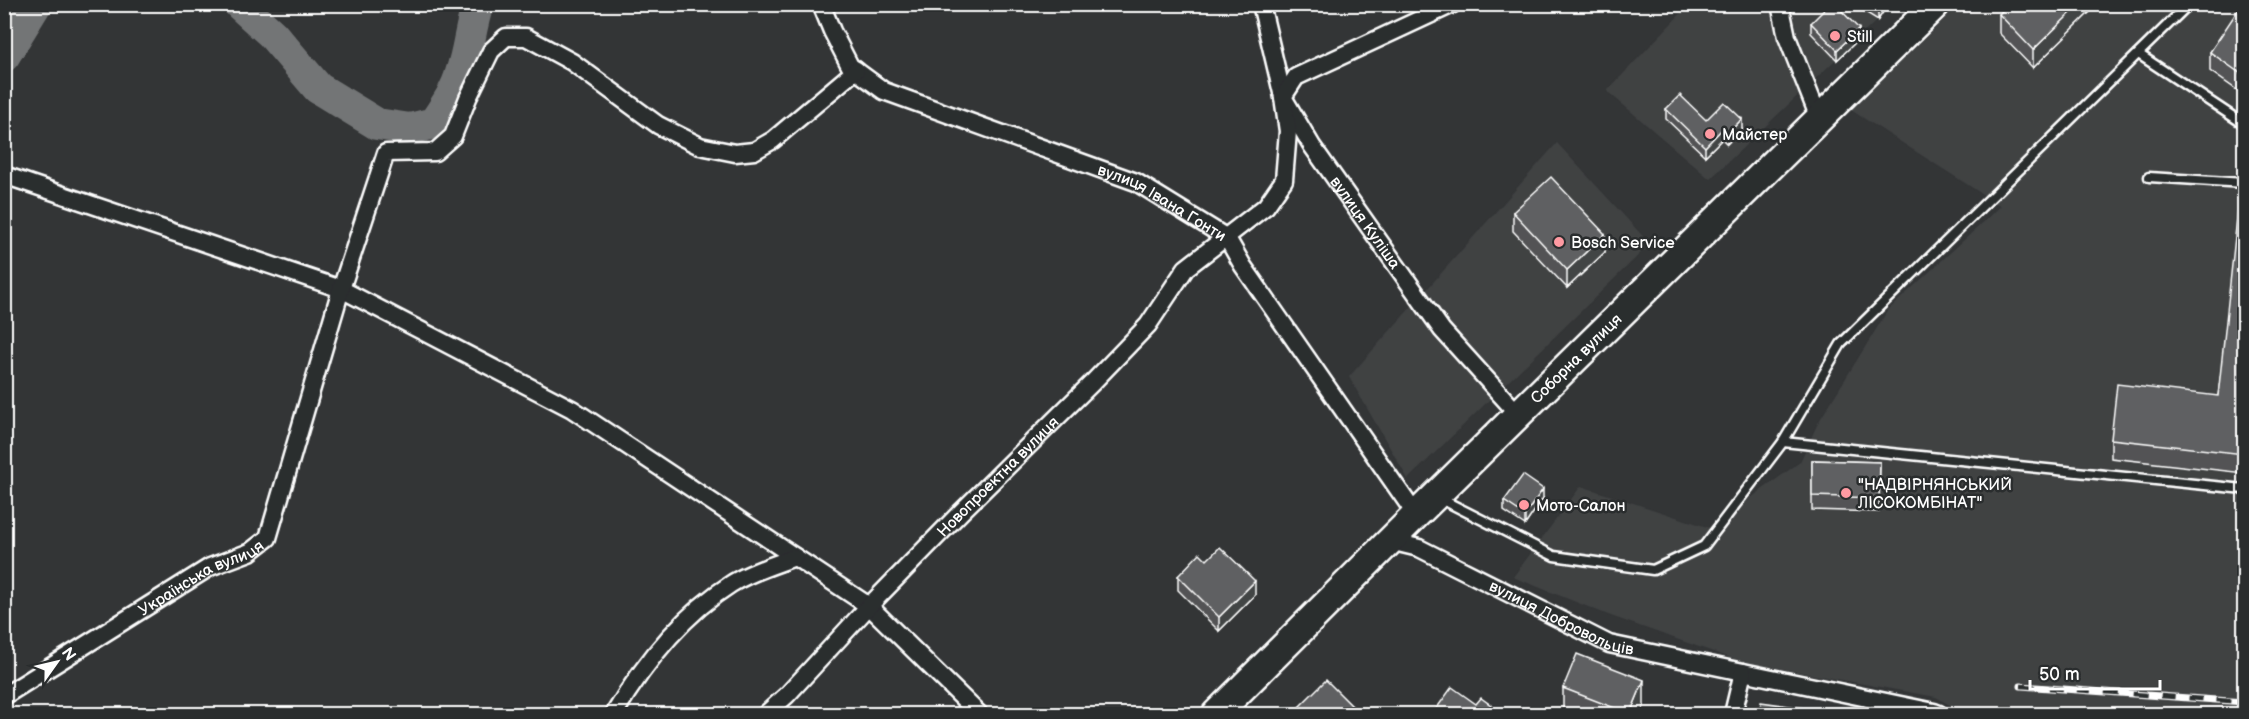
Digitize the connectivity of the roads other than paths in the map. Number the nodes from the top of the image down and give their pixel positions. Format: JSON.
{"nodes":[{"id":1,"x":821,"y":4,"type":"edge"},
{"id":2,"x":1261,"y":4,"type":"edge"},
{"id":3,"x":1452,"y":4,"type":"edge"},
{"id":4,"x":1780,"y":4,"type":"edge"},
{"id":5,"x":1936,"y":4,"type":"edge"},
{"id":6,"x":2189,"y":4,"type":"edge"},
{"id":7,"x":2140,"y":55,"type":"junction"},
{"id":8,"x":856,"y":70,"type":"junction"},
{"id":9,"x":1283,"y":97,"type":"junction"},
{"id":10,"x":1819,"y":118,"type":"junction"},
{"id":11,"x":2244,"y":123,"type":"edge"},
{"id":12,"x":4,"y":175,"type":"edge"},
{"id":13,"x":2149,"y":177,"type":"dead end"},
{"id":14,"x":2244,"y":183,"type":"edge"},
{"id":15,"x":1227,"y":238,"type":"junction"},
{"id":16,"x":341,"y":289,"type":"junction"},
{"id":17,"x":1518,"y":414,"type":"junction"},
{"id":18,"x":1783,"y":442,"type":"junction"},
{"id":19,"x":2244,"y":489,"type":"edge"},
{"id":20,"x":1436,"y":496,"type":"junction"},
{"id":21,"x":1416,"y":515,"type":"junction"},
{"id":22,"x":1390,"y":541,"type":"junction"},
{"id":23,"x":795,"y":557,"type":"junction"},
{"id":24,"x":869,"y":606,"type":"junction"},
{"id":25,"x":1743,"y":672,"type":"junction"},
{"id":26,"x":4,"y":696,"type":"edge"},
{"id":27,"x":614,"y":714,"type":"edge"},
{"id":28,"x":766,"y":714,"type":"edge"},
{"id":29,"x":979,"y":714,"type":"edge"},
{"id":30,"x":1216,"y":714,"type":"edge"},
{"id":31,"x":1733,"y":714,"type":"edge"},
{"id":32,"x":1939,"y":714,"type":"edge"}],
"edges":[{"from":1,"to":8,"type":"street","name":"вулиця Івана Гонти"},
{"from":2,"to":9,"type":"street","name":"вулиця Куліша"},
{"from":3,"to":9,"type":"street"},
{"from":4,"to":10,"type":"street"},
{"from":5,"to":10,"type":"main road","name":"Соборна вулиця"},
{"from":6,"to":7,"type":"lane"},
{"from":7,"to":11,"type":"lane"},
{"from":7,"to":18,"type":"lane"},
{"from":8,"to":15,"type":"street","name":"вулиця Івана Гонти"},
{"from":8,"to":16,"type":"street","name":"Українська вулиця"},
{"from":9,"to":15,"type":"street","name":"Новопроектна вулиця"},
{"from":9,"to":17,"type":"street","name":"вулиця Куліша"},
{"from":10,"to":17,"type":"main road","name":"Соборна вулиця"},
{"from":12,"to":16,"type":"street"},
{"from":13,"to":14,"type":"lane"},
{"from":15,"to":21,"type":"street","name":"вулиця Івана Гонти"},
{"from":15,"to":24,"type":"street","name":"Новопроектна вулиця"},
{"from":16,"to":23,"type":"street"},
{"from":16,"to":26,"type":"street","name":"Українська вулиця"},
{"from":17,"to":20,"type":"main road","name":"Соборна вулиця"},
{"from":18,"to":19,"type":"lane"},
{"from":18,"to":20,"type":"lane"},
{"from":20,"to":21,"type":"main road","name":"Соборна вулиця"},
{"from":21,"to":22,"type":"main road","name":"Соборна вулиця"},
{"from":22,"to":25,"type":"street","name":"вулиця Добровольців"},
{"from":22,"to":30,"type":"main road","name":"Соборна вулиця"},
{"from":23,"to":24,"type":"street"},
{"from":23,"to":27,"type":"street"},
{"from":24,"to":28,"type":"street","name":"Новопроектна вулиця"},
{"from":24,"to":29,"type":"street"},
{"from":25,"to":31,"type":"street"},
{"from":25,"to":32,"type":"street","name":"вулиця Добровольців"}]}
